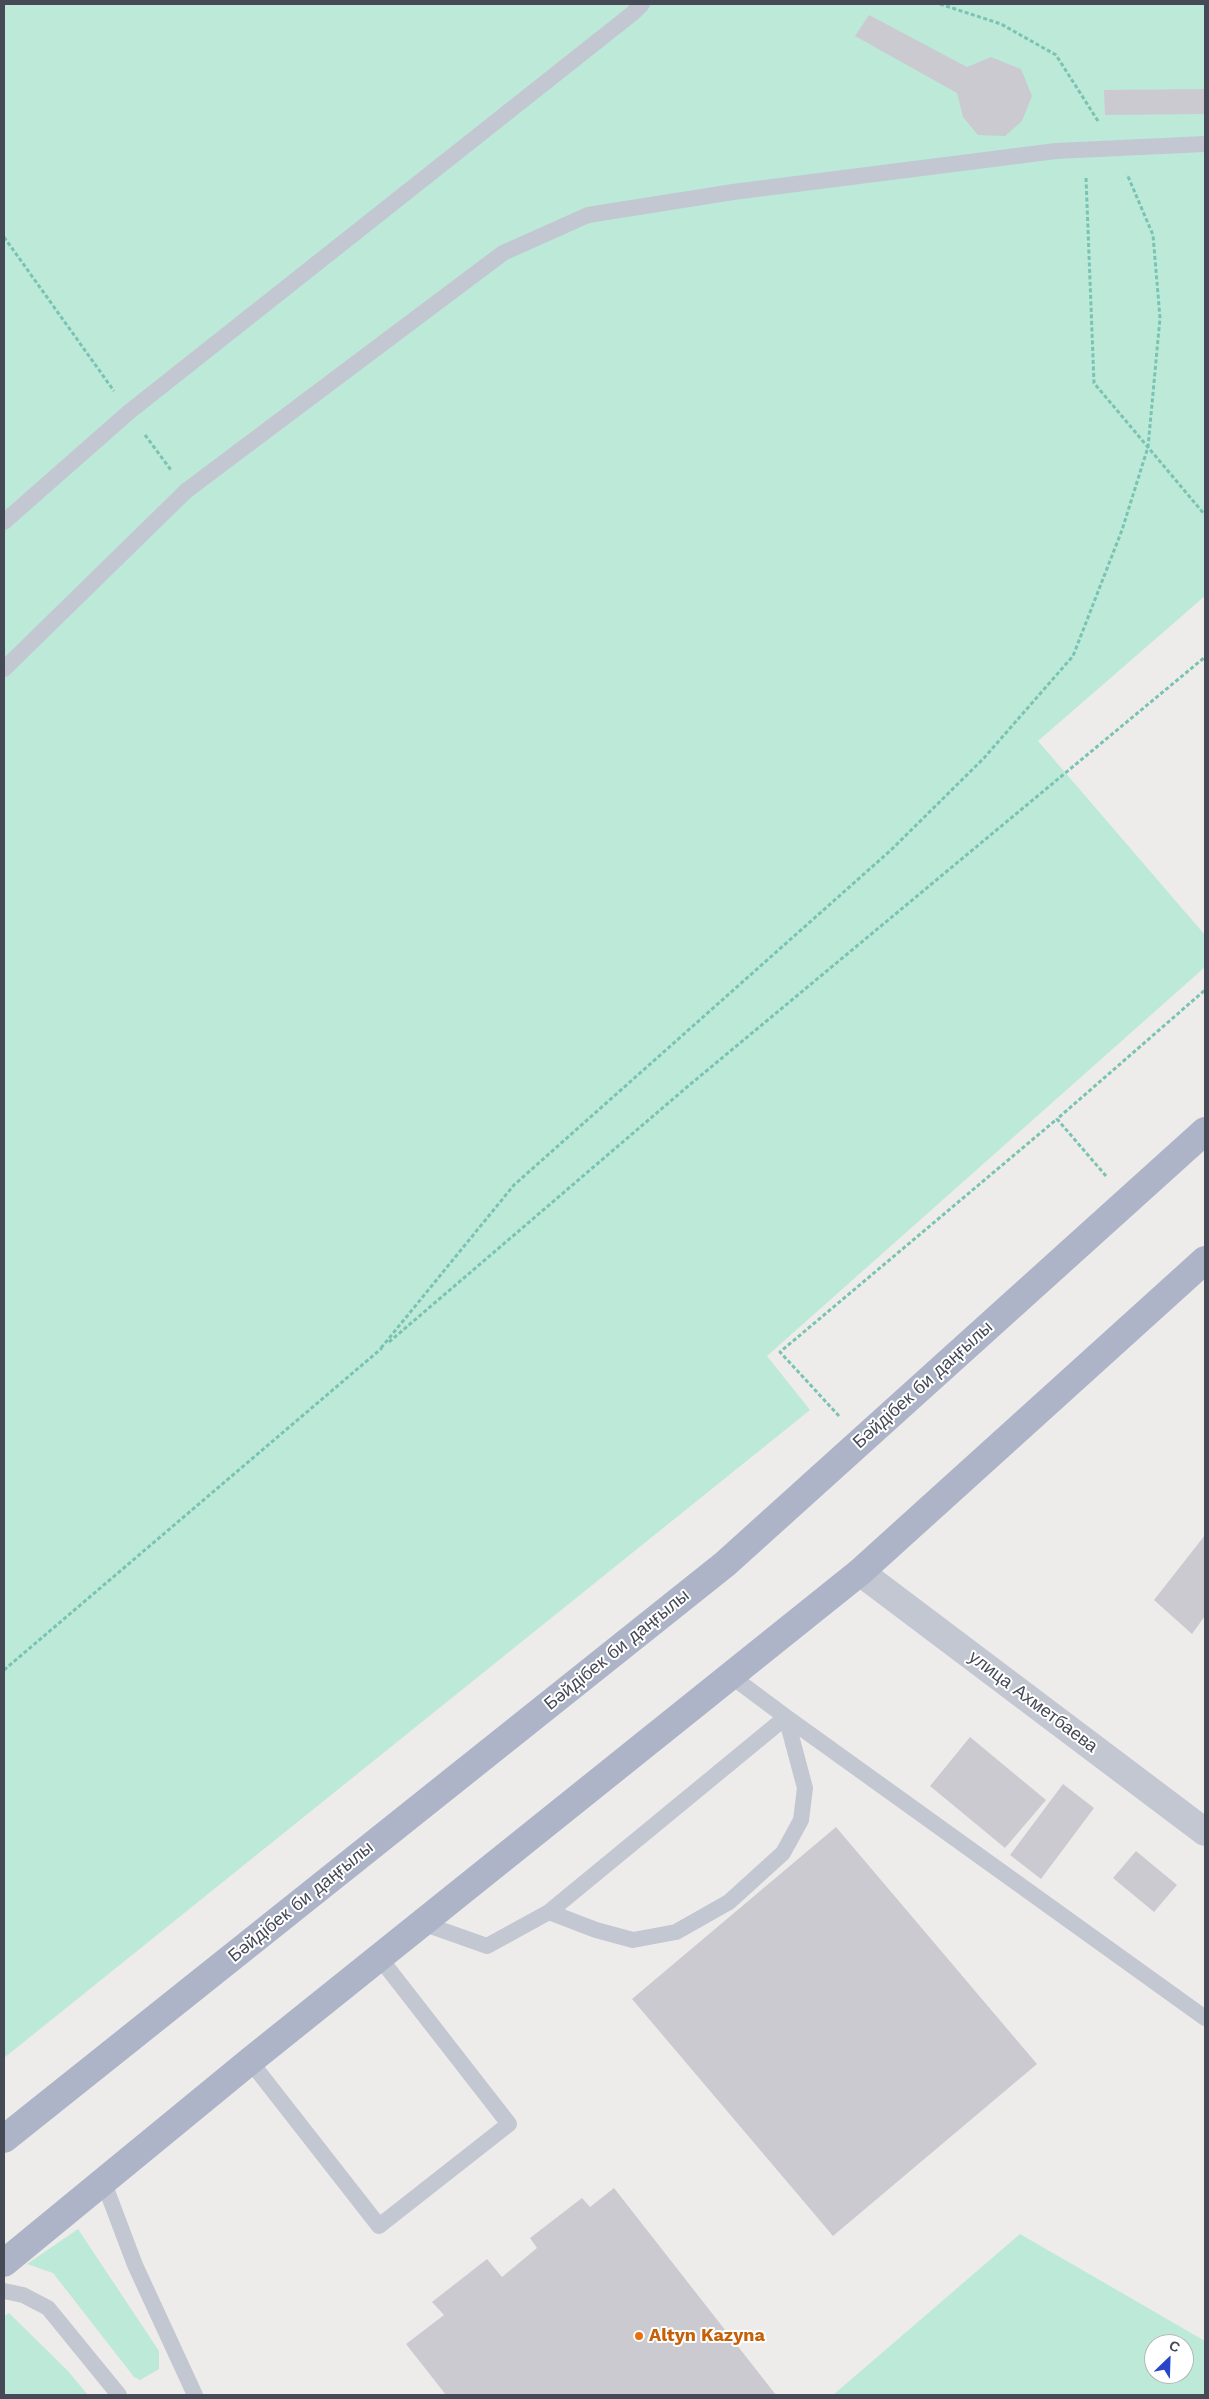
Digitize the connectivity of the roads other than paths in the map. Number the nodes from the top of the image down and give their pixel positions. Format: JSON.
{"nodes":[{"id":1,"x":642,"y":4,"type":"edge"},
{"id":2,"x":1205,"y":144,"type":"edge"},
{"id":3,"x":4,"y":522,"type":"edge"},
{"id":4,"x":4,"y":669,"type":"edge"},
{"id":5,"x":1205,"y":1131,"type":"edge"},
{"id":6,"x":1205,"y":1260,"type":"edge"},
{"id":7,"x":860,"y":1572,"type":"junction"},
{"id":8,"x":731,"y":1676,"type":"junction"},
{"id":9,"x":786,"y":1717,"type":"junction"},
{"id":10,"x":1205,"y":1832,"type":"edge"},
{"id":11,"x":549,"y":1912,"type":"junction"},
{"id":12,"x":422,"y":1923,"type":"junction"},
{"id":13,"x":379,"y":1958,"type":"junction"},
{"id":14,"x":1205,"y":2018,"type":"edge"},
{"id":15,"x":250,"y":2061,"type":"junction"},
{"id":16,"x":4,"y":2139,"type":"edge"},
{"id":17,"x":104,"y":2183,"type":"junction"},
{"id":18,"x":4,"y":2263,"type":"edge"},
{"id":19,"x":4,"y":2291,"type":"edge"},
{"id":20,"x":119,"y":2395,"type":"edge"},
{"id":21,"x":195,"y":2395,"type":"edge"}],
"edges":[{"from":1,"to":3,"type":"lane"},
{"from":2,"to":4,"type":"lane"},
{"from":5,"to":16,"type":"main road","name":"Бәйдібек би даңғылы"},
{"from":6,"to":7,"type":"main road"},
{"from":7,"to":8,"type":"main road"},
{"from":7,"to":10,"type":"street","name":"улица Ахметбаева"},
{"from":8,"to":9,"type":"lane"},
{"from":8,"to":12,"type":"main road"},
{"from":9,"to":11,"type":"lane"},
{"from":9,"to":11,"type":"lane"},
{"from":9,"to":14,"type":"lane"},
{"from":11,"to":12,"type":"lane"},
{"from":12,"to":13,"type":"main road"},
{"from":13,"to":15,"type":"main road"},
{"from":13,"to":15,"type":"lane"},
{"from":15,"to":17,"type":"main road"},
{"from":17,"to":18,"type":"main road"},
{"from":17,"to":21,"type":"lane"},
{"from":19,"to":20,"type":"lane"}]}
